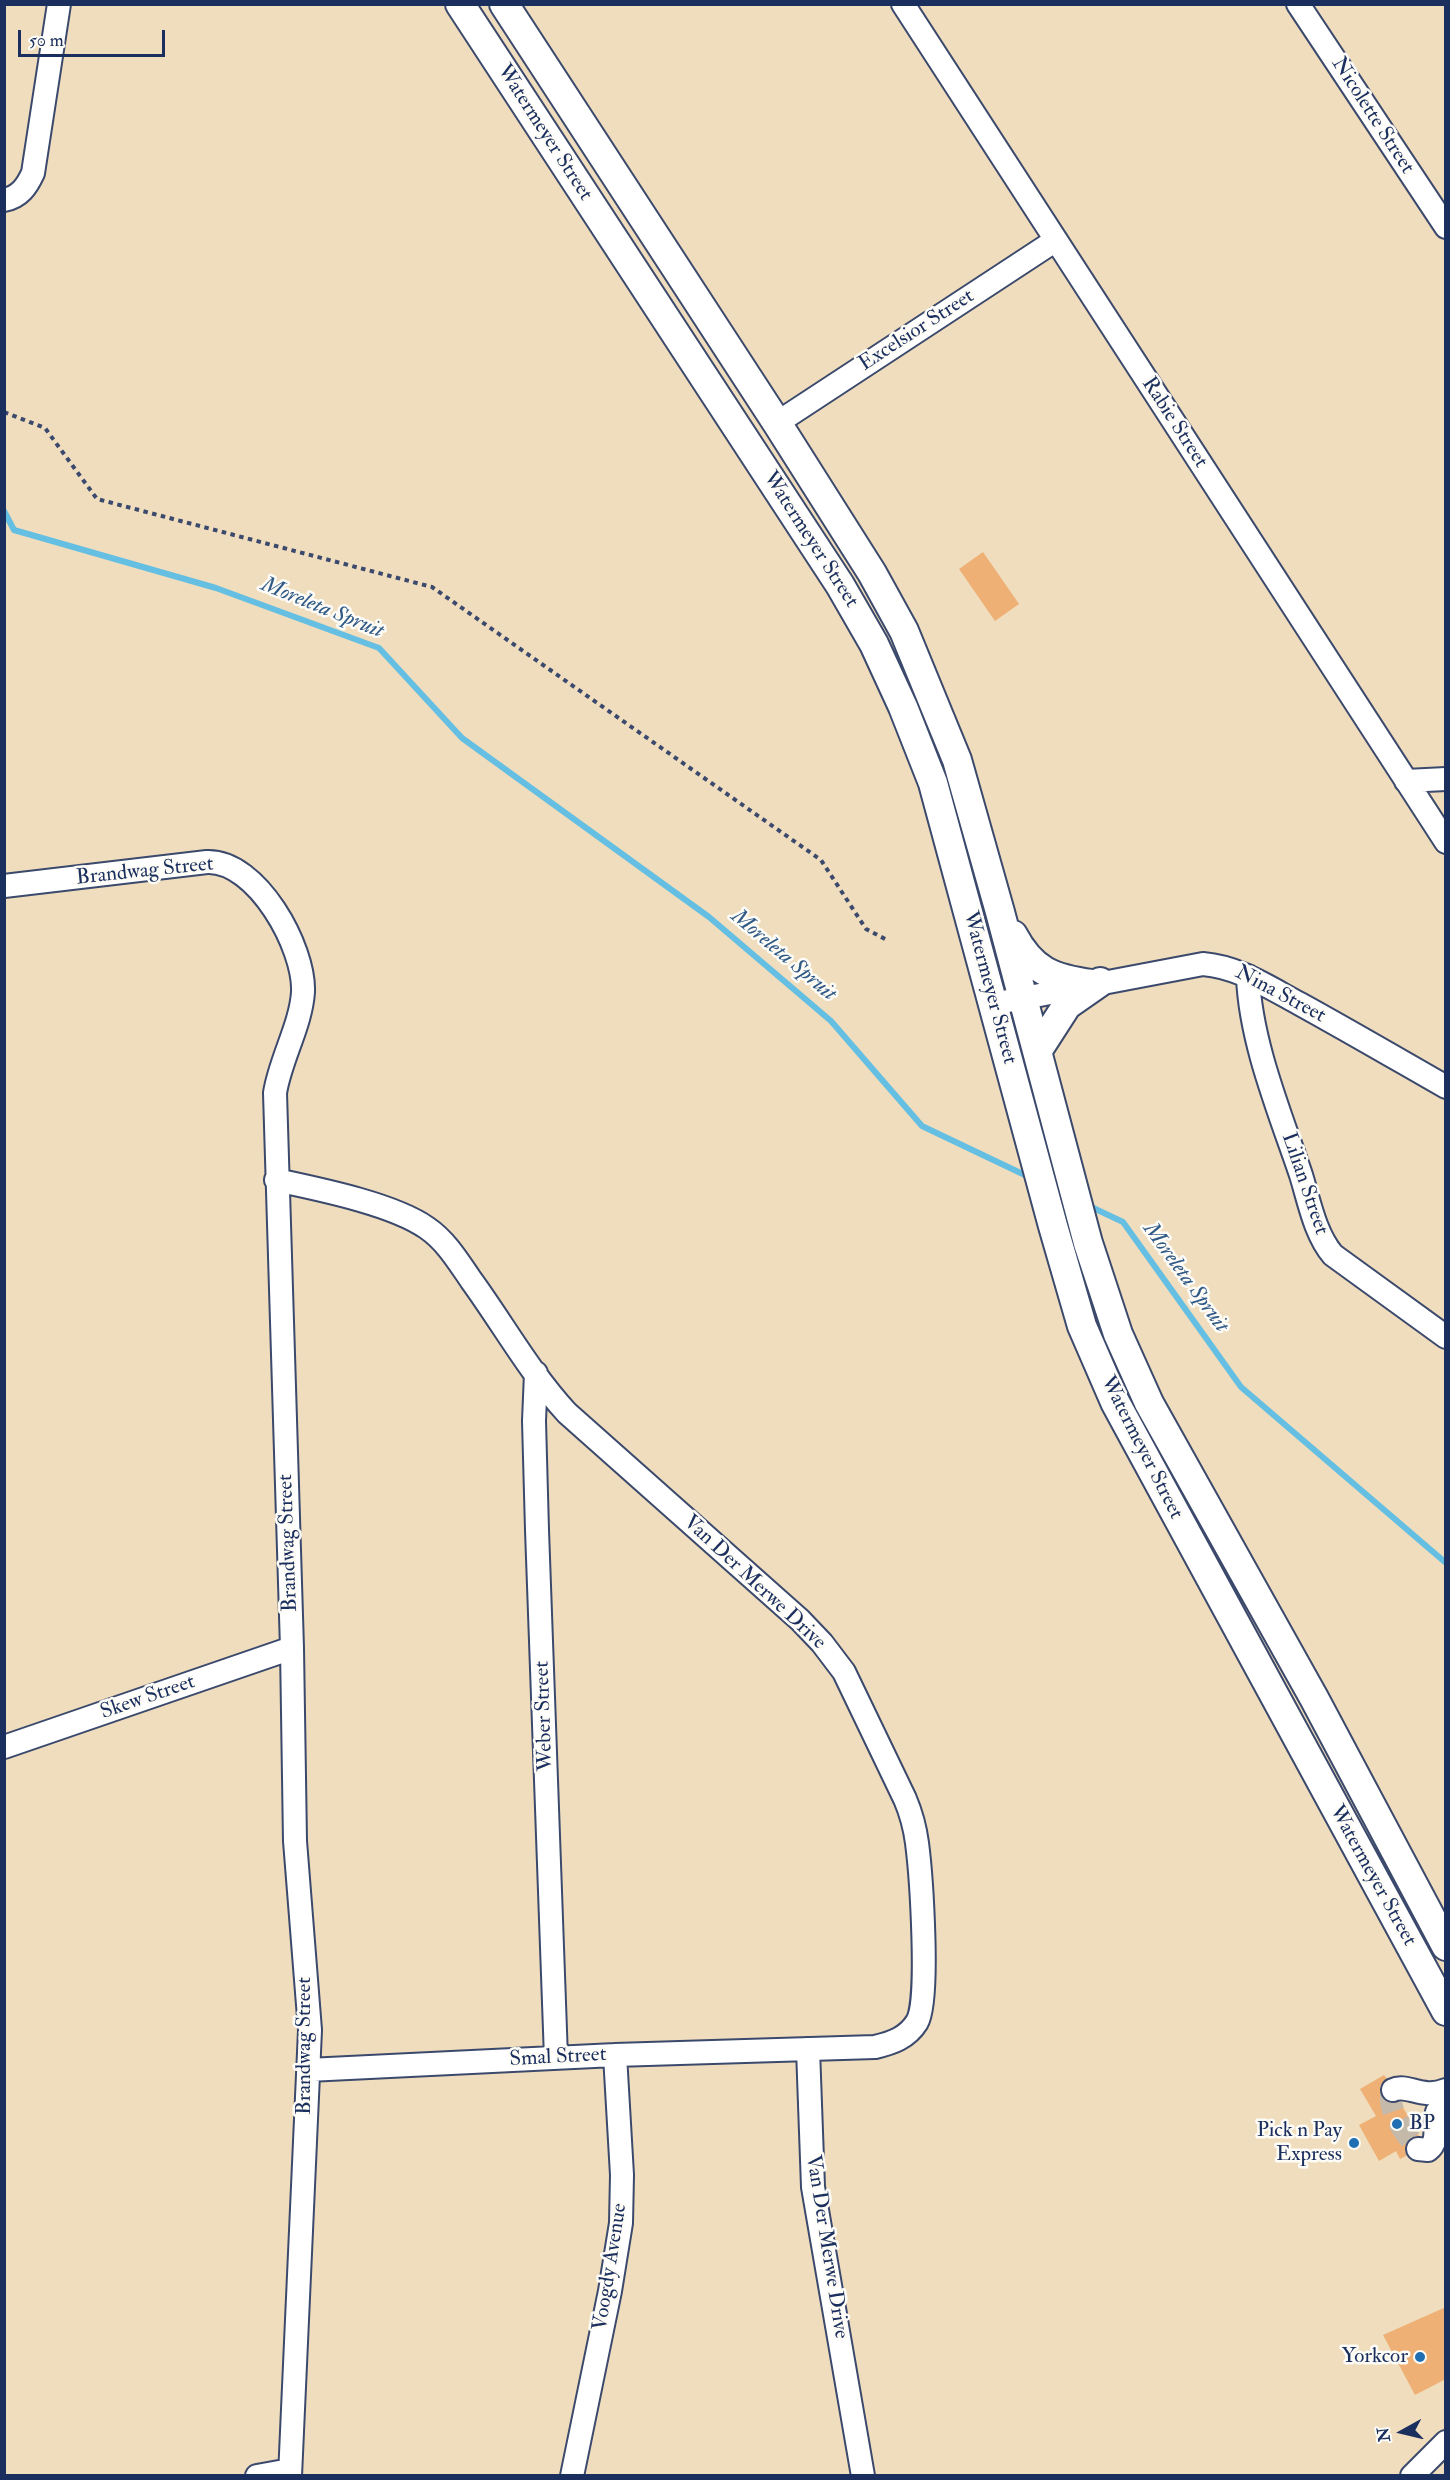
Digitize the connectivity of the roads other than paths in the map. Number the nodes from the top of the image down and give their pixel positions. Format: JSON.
{"nodes":[{"id":1,"x":59,"y":4,"type":"edge"},
{"id":2,"x":460,"y":4,"type":"edge"},
{"id":3,"x":504,"y":4,"type":"edge"},
{"id":4,"x":903,"y":4,"type":"edge"},
{"id":5,"x":1298,"y":4,"type":"edge"},
{"id":6,"x":4,"y":200,"type":"edge"},
{"id":7,"x":1446,"y":227,"type":"edge"},
{"id":8,"x":1056,"y":240,"type":"junction"},
{"id":9,"x":777,"y":423,"type":"junction"},
{"id":10,"x":1446,"y":780,"type":"edge"},
{"id":11,"x":1406,"y":781,"type":"junction"},
{"id":12,"x":1446,"y":842,"type":"edge"},
{"id":13,"x":4,"y":886,"type":"edge"},
{"id":14,"x":1000,"y":912,"type":"junction"},
{"id":15,"x":1248,"y":976,"type":"junction"},
{"id":16,"x":1096,"y":983,"type":"junction"},
{"id":17,"x":1023,"y":998,"type":"junction"},
{"id":18,"x":993,"y":1004,"type":"junction"},
{"id":19,"x":1038,"y":1050,"type":"junction"},
{"id":20,"x":1446,"y":1087,"type":"edge"},
{"id":21,"x":276,"y":1180,"type":"junction"},
{"id":22,"x":1446,"y":1336,"type":"edge"},
{"id":23,"x":536,"y":1373,"type":"junction"},
{"id":24,"x":292,"y":1648,"type":"junction"},
{"id":25,"x":4,"y":1747,"type":"edge"},
{"id":26,"x":1446,"y":1947,"type":"edge"},
{"id":27,"x":1446,"y":2011,"type":"edge"},
{"id":28,"x":808,"y":2049,"type":"junction"},
{"id":29,"x":615,"y":2055,"type":"junction"},
{"id":30,"x":556,"y":2058,"type":"junction"},
{"id":31,"x":308,"y":2070,"type":"junction"},
{"id":32,"x":1393,"y":2090,"type":"dead end"},
{"id":33,"x":1446,"y":2090,"type":"edge"},
{"id":34,"x":1446,"y":2105,"type":"edge"},
{"id":35,"x":1418,"y":2149,"type":"dead end"},
{"id":36,"x":1446,"y":2442,"type":"edge"},
{"id":37,"x":290,"y":2473,"type":"edge"},
{"id":38,"x":257,"y":2475,"type":"edge"},
{"id":39,"x":572,"y":2475,"type":"edge"},
{"id":40,"x":864,"y":2475,"type":"edge"},
{"id":41,"x":1412,"y":2475,"type":"edge"}],
"edges":[{"from":1,"to":6,"type":"street"},
{"from":2,"to":18,"type":"main road","name":"Watermeyer Street"},
{"from":3,"to":9,"type":"main road","name":"Watermeyer Street"},
{"from":4,"to":8,"type":"street","name":"Rabie Street"},
{"from":5,"to":7,"type":"street","name":"Nicolette Street"},
{"from":8,"to":9,"type":"street","name":"Excelsior Street"},
{"from":8,"to":11,"type":"street","name":"Rabie Street"},
{"from":9,"to":14,"type":"main road","name":"Watermeyer Street"},
{"from":10,"to":11,"type":"street"},
{"from":11,"to":12,"type":"street","name":"Rabie Street"},
{"from":13,"to":21,"type":"street","name":"Brandwag Street"},
{"from":14,"to":16,"type":"main road"},
{"from":14,"to":17,"type":"main road","name":"Watermeyer Street"},
{"from":15,"to":16,"type":"street","name":"Nina Street"},
{"from":15,"to":20,"type":"street","name":"Nina Street"},
{"from":15,"to":22,"type":"street","name":"Lilian Street"},
{"from":16,"to":17,"type":"street","name":"Nina Street"},
{"from":16,"to":19,"type":"main road"},
{"from":17,"to":18,"type":"street","name":"Nina Street"},
{"from":17,"to":19,"type":"main road","name":"Watermeyer Street"},
{"from":18,"to":27,"type":"main road","name":"Watermeyer Street"},
{"from":19,"to":26,"type":"main road","name":"Watermeyer Street"},
{"from":21,"to":23,"type":"street","name":"Van Der Merwe Drive"},
{"from":21,"to":24,"type":"street","name":"Brandwag Street"},
{"from":23,"to":28,"type":"street","name":"Van Der Merwe Drive"},
{"from":23,"to":30,"type":"street","name":"Weber Street"},
{"from":24,"to":25,"type":"street","name":"Skew Street"},
{"from":24,"to":31,"type":"street","name":"Brandwag Street"},
{"from":28,"to":29,"type":"street","name":"Smal Street"},
{"from":28,"to":40,"type":"street","name":"Van Der Merwe Drive"},
{"from":29,"to":30,"type":"street","name":"Smal Street"},
{"from":29,"to":39,"type":"street","name":"Voogdy Avenue"},
{"from":30,"to":31,"type":"street","name":"Smal Street"},
{"from":31,"to":37,"type":"street","name":"Brandwag Street"},
{"from":32,"to":33,"type":"street"},
{"from":34,"to":35,"type":"street"},
{"from":36,"to":41,"type":"street"},
{"from":37,"to":38,"type":"street"}]}
